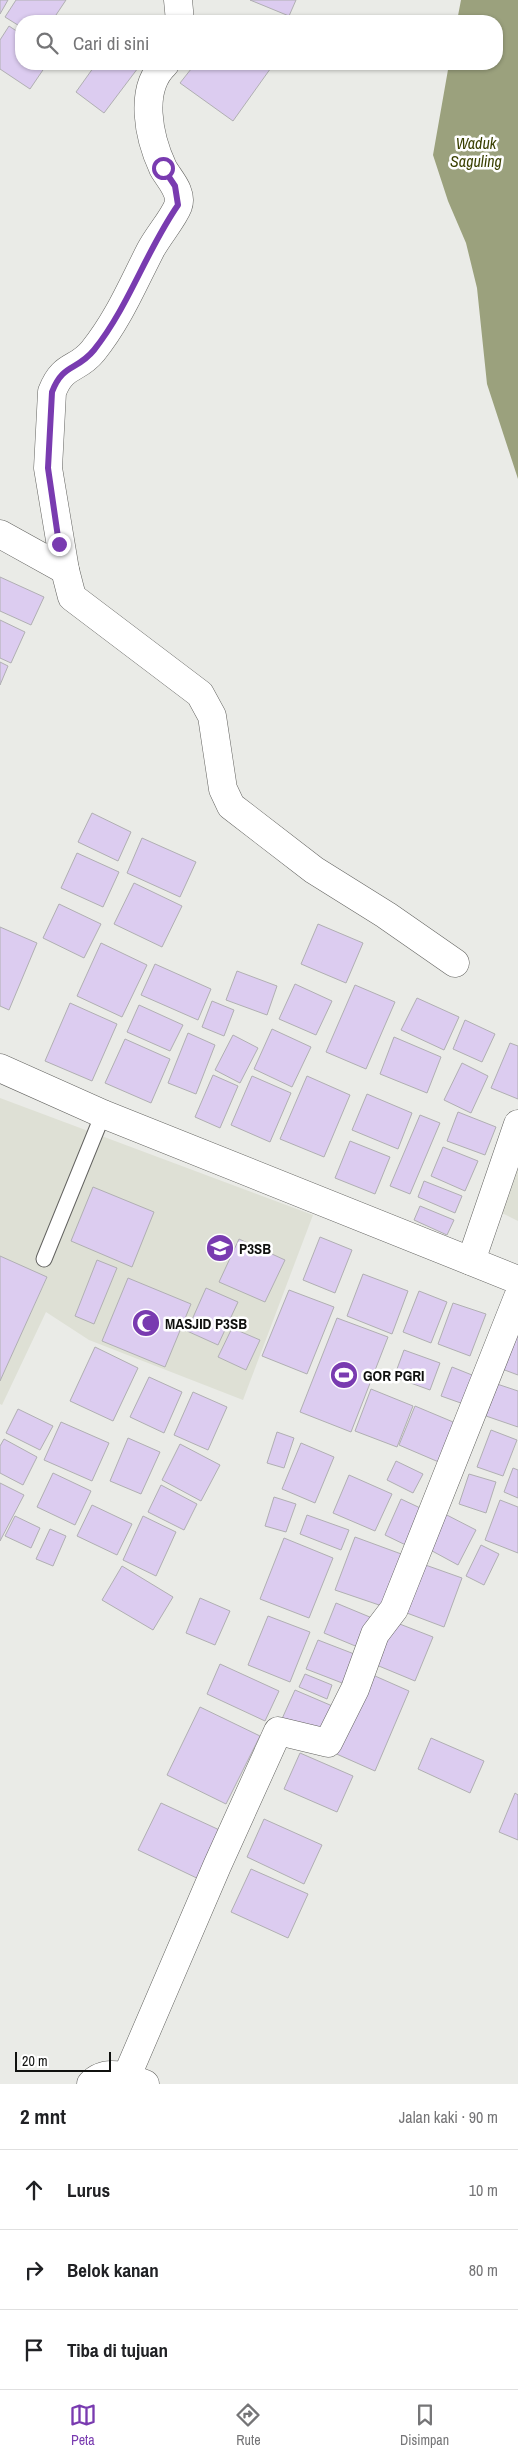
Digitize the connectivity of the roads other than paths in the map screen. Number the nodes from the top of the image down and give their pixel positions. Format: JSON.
{"nodes":[{"id":1,"x":178,"y":0,"type":"edge"},
{"id":2,"x":179,"y":15,"type":"edge"},
{"id":3,"x":161,"y":70,"type":"edge"},
{"id":4,"x":0,"y":534,"type":"edge"},
{"id":5,"x":64,"y":570,"type":"junction"},
{"id":6,"x":455,"y":963,"type":"dead end"},
{"id":7,"x":0,"y":1068,"type":"edge"},
{"id":8,"x":102,"y":1114,"type":"junction"},
{"id":9,"x":518,"y":1124,"type":"edge"},
{"id":10,"x":44,"y":1259,"type":"dead end"},
{"id":11,"x":471,"y":1261,"type":"junction"},
{"id":12,"x":518,"y":1280,"type":"edge"},
{"id":13,"x":518,"y":1297,"type":"edge"},
{"id":14,"x":136,"y":2081,"type":"edge"},
{"id":15,"x":90,"y":2084,"type":"edge"}],
"edges":[{"from":1,"to":2,"type":"street"},
{"from":3,"to":5,"type":"street"},
{"from":4,"to":5,"type":"street"},
{"from":5,"to":6,"type":"street"},
{"from":7,"to":8,"type":"street"},
{"from":8,"to":10,"type":"lane"},
{"from":8,"to":11,"type":"street"},
{"from":9,"to":11,"type":"street"},
{"from":11,"to":12,"type":"street"},
{"from":13,"to":14,"type":"street"},
{"from":14,"to":15,"type":"street"}]}
